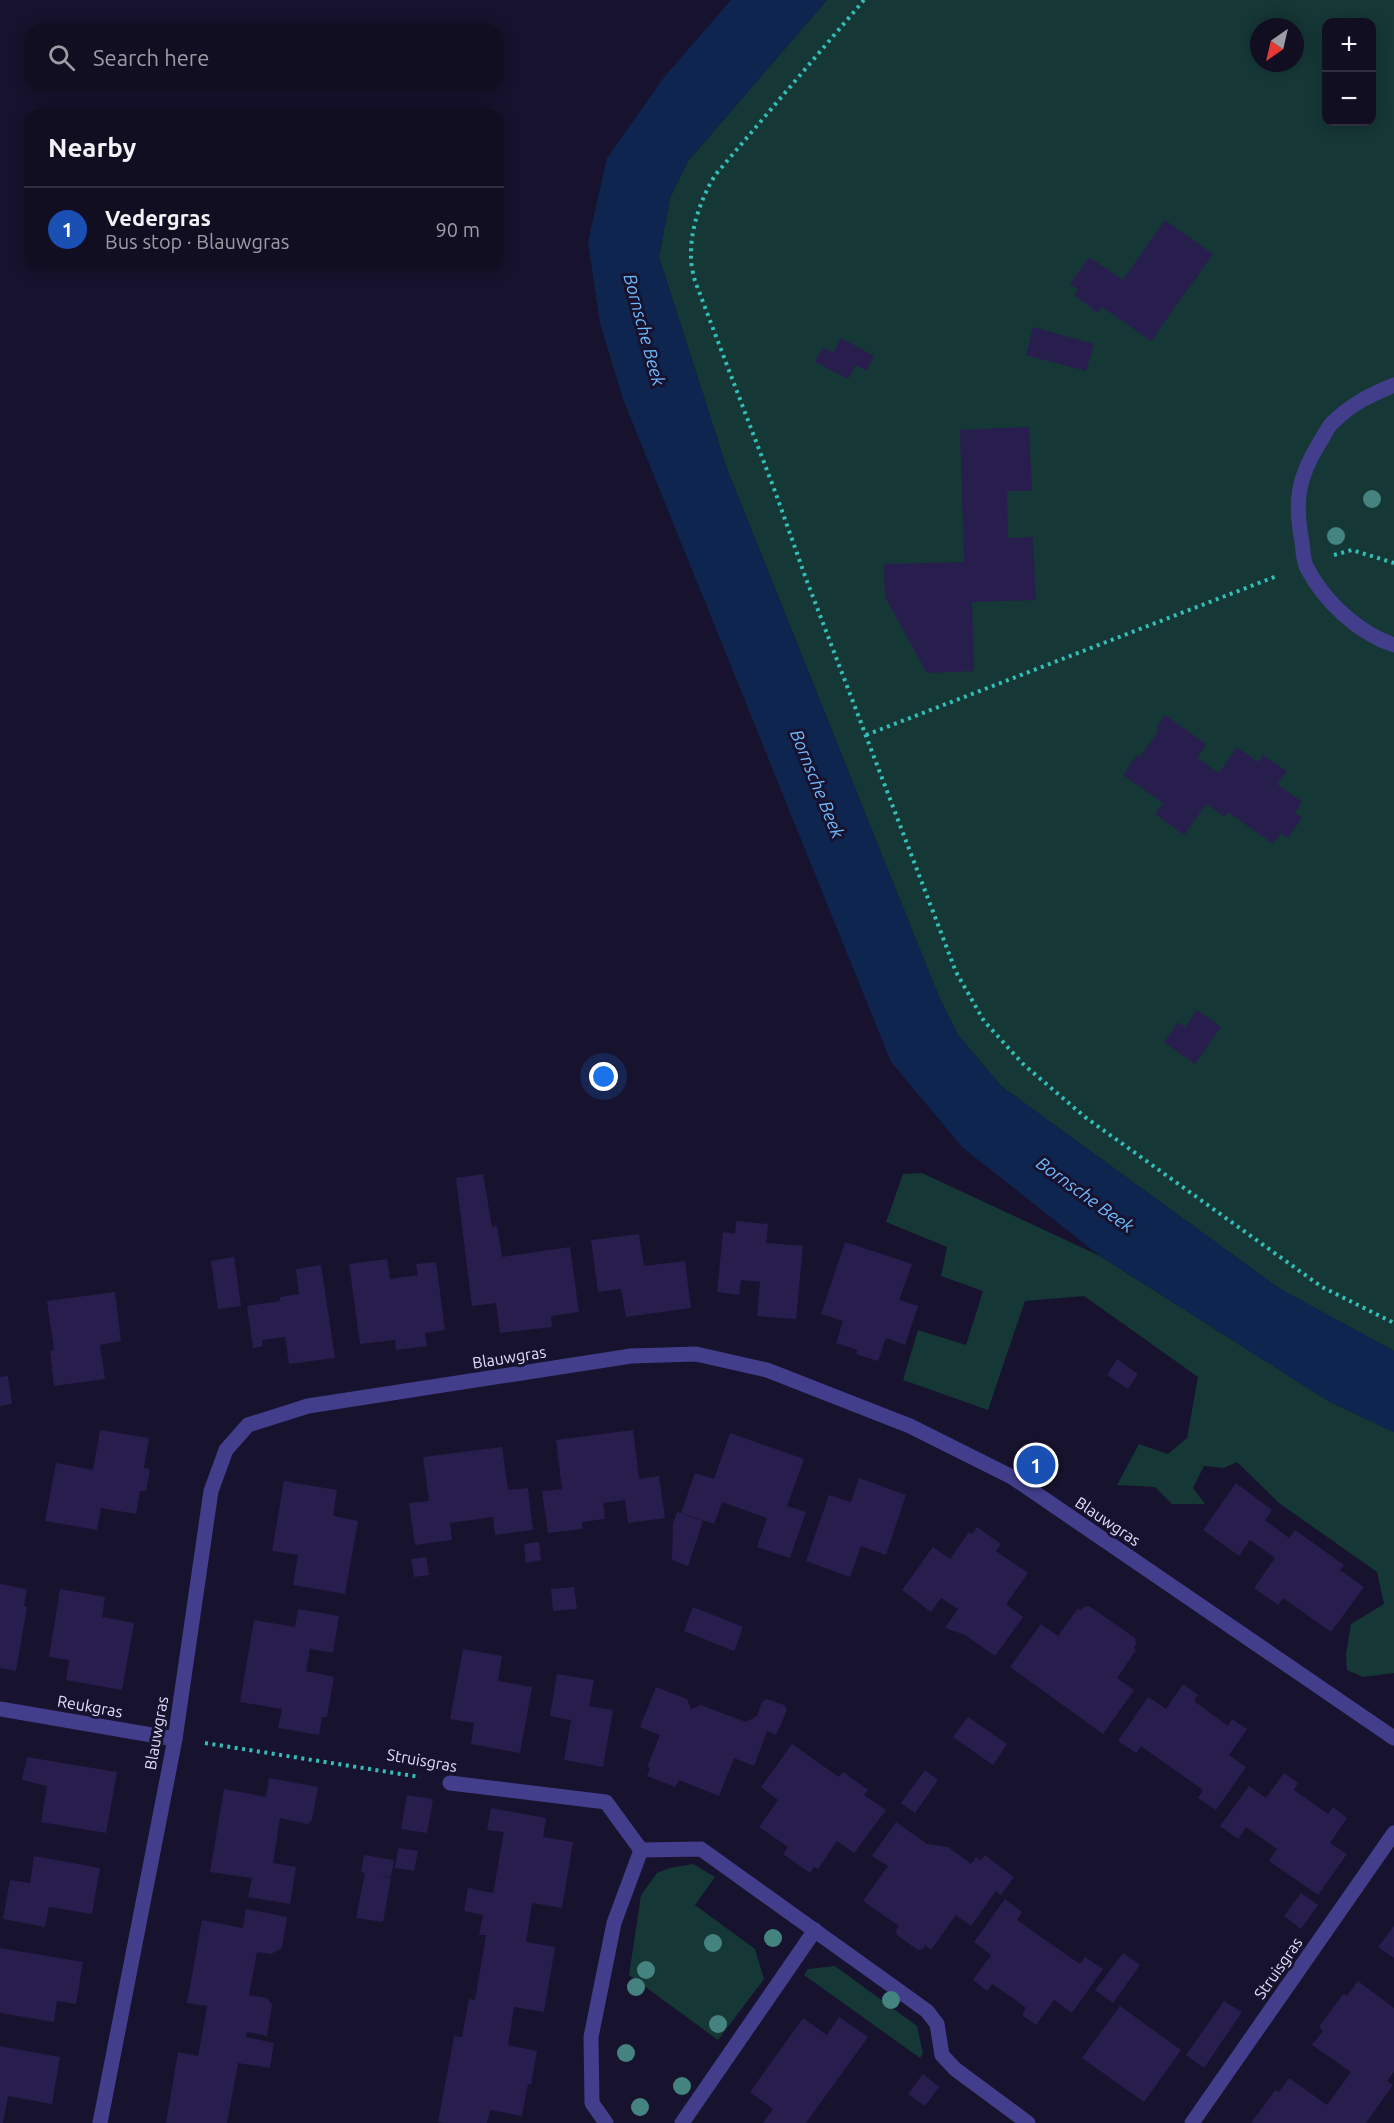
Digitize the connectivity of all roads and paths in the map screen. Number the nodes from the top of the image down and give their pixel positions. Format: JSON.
{"nodes":[{"id":1,"x":864,"y":0,"type":"edge"},
{"id":2,"x":1394,"y":385,"type":"edge"},
{"id":3,"x":1394,"y":563,"type":"edge"},
{"id":4,"x":1306,"y":566,"type":"junction"},
{"id":5,"x":1394,"y":645,"type":"edge"},
{"id":6,"x":866,"y":735,"type":"junction"},
{"id":7,"x":1394,"y":1323,"type":"edge"},
{"id":8,"x":0,"y":1709,"type":"edge"},
{"id":9,"x":1394,"y":1738,"type":"edge"},
{"id":10,"x":175,"y":1739,"type":"junction"},
{"id":11,"x":450,"y":1784,"type":"joint"},
{"id":12,"x":1394,"y":1833,"type":"edge"},
{"id":13,"x":641,"y":1850,"type":"junction"},
{"id":14,"x":814,"y":1930,"type":"junction"},
{"id":15,"x":100,"y":2123,"type":"edge"},
{"id":16,"x":606,"y":2123,"type":"edge"},
{"id":17,"x":682,"y":2123,"type":"edge"},
{"id":18,"x":1028,"y":2123,"type":"edge"},
{"id":19,"x":1192,"y":2123,"type":"edge"}],
"edges":[{"from":1,"to":6,"type":"path"},
{"from":2,"to":4,"type":"street"},
{"from":3,"to":4,"type":"path"},
{"from":4,"to":5,"type":"street"},
{"from":4,"to":6,"type":"path"},
{"from":6,"to":7,"type":"path"},
{"from":8,"to":10,"type":"street","name":"Reukgras"},
{"from":9,"to":10,"type":"street","name":"Blauwgras"},
{"from":10,"to":11,"type":"path","name":"Struisgras"},
{"from":10,"to":15,"type":"street","name":"Blauwgras"},
{"from":11,"to":13,"type":"street","name":"Struisgras"},
{"from":12,"to":19,"type":"street","name":"Struisgras"},
{"from":13,"to":14,"type":"street"},
{"from":13,"to":16,"type":"street"},
{"from":14,"to":17,"type":"street"},
{"from":14,"to":18,"type":"street"}]}
